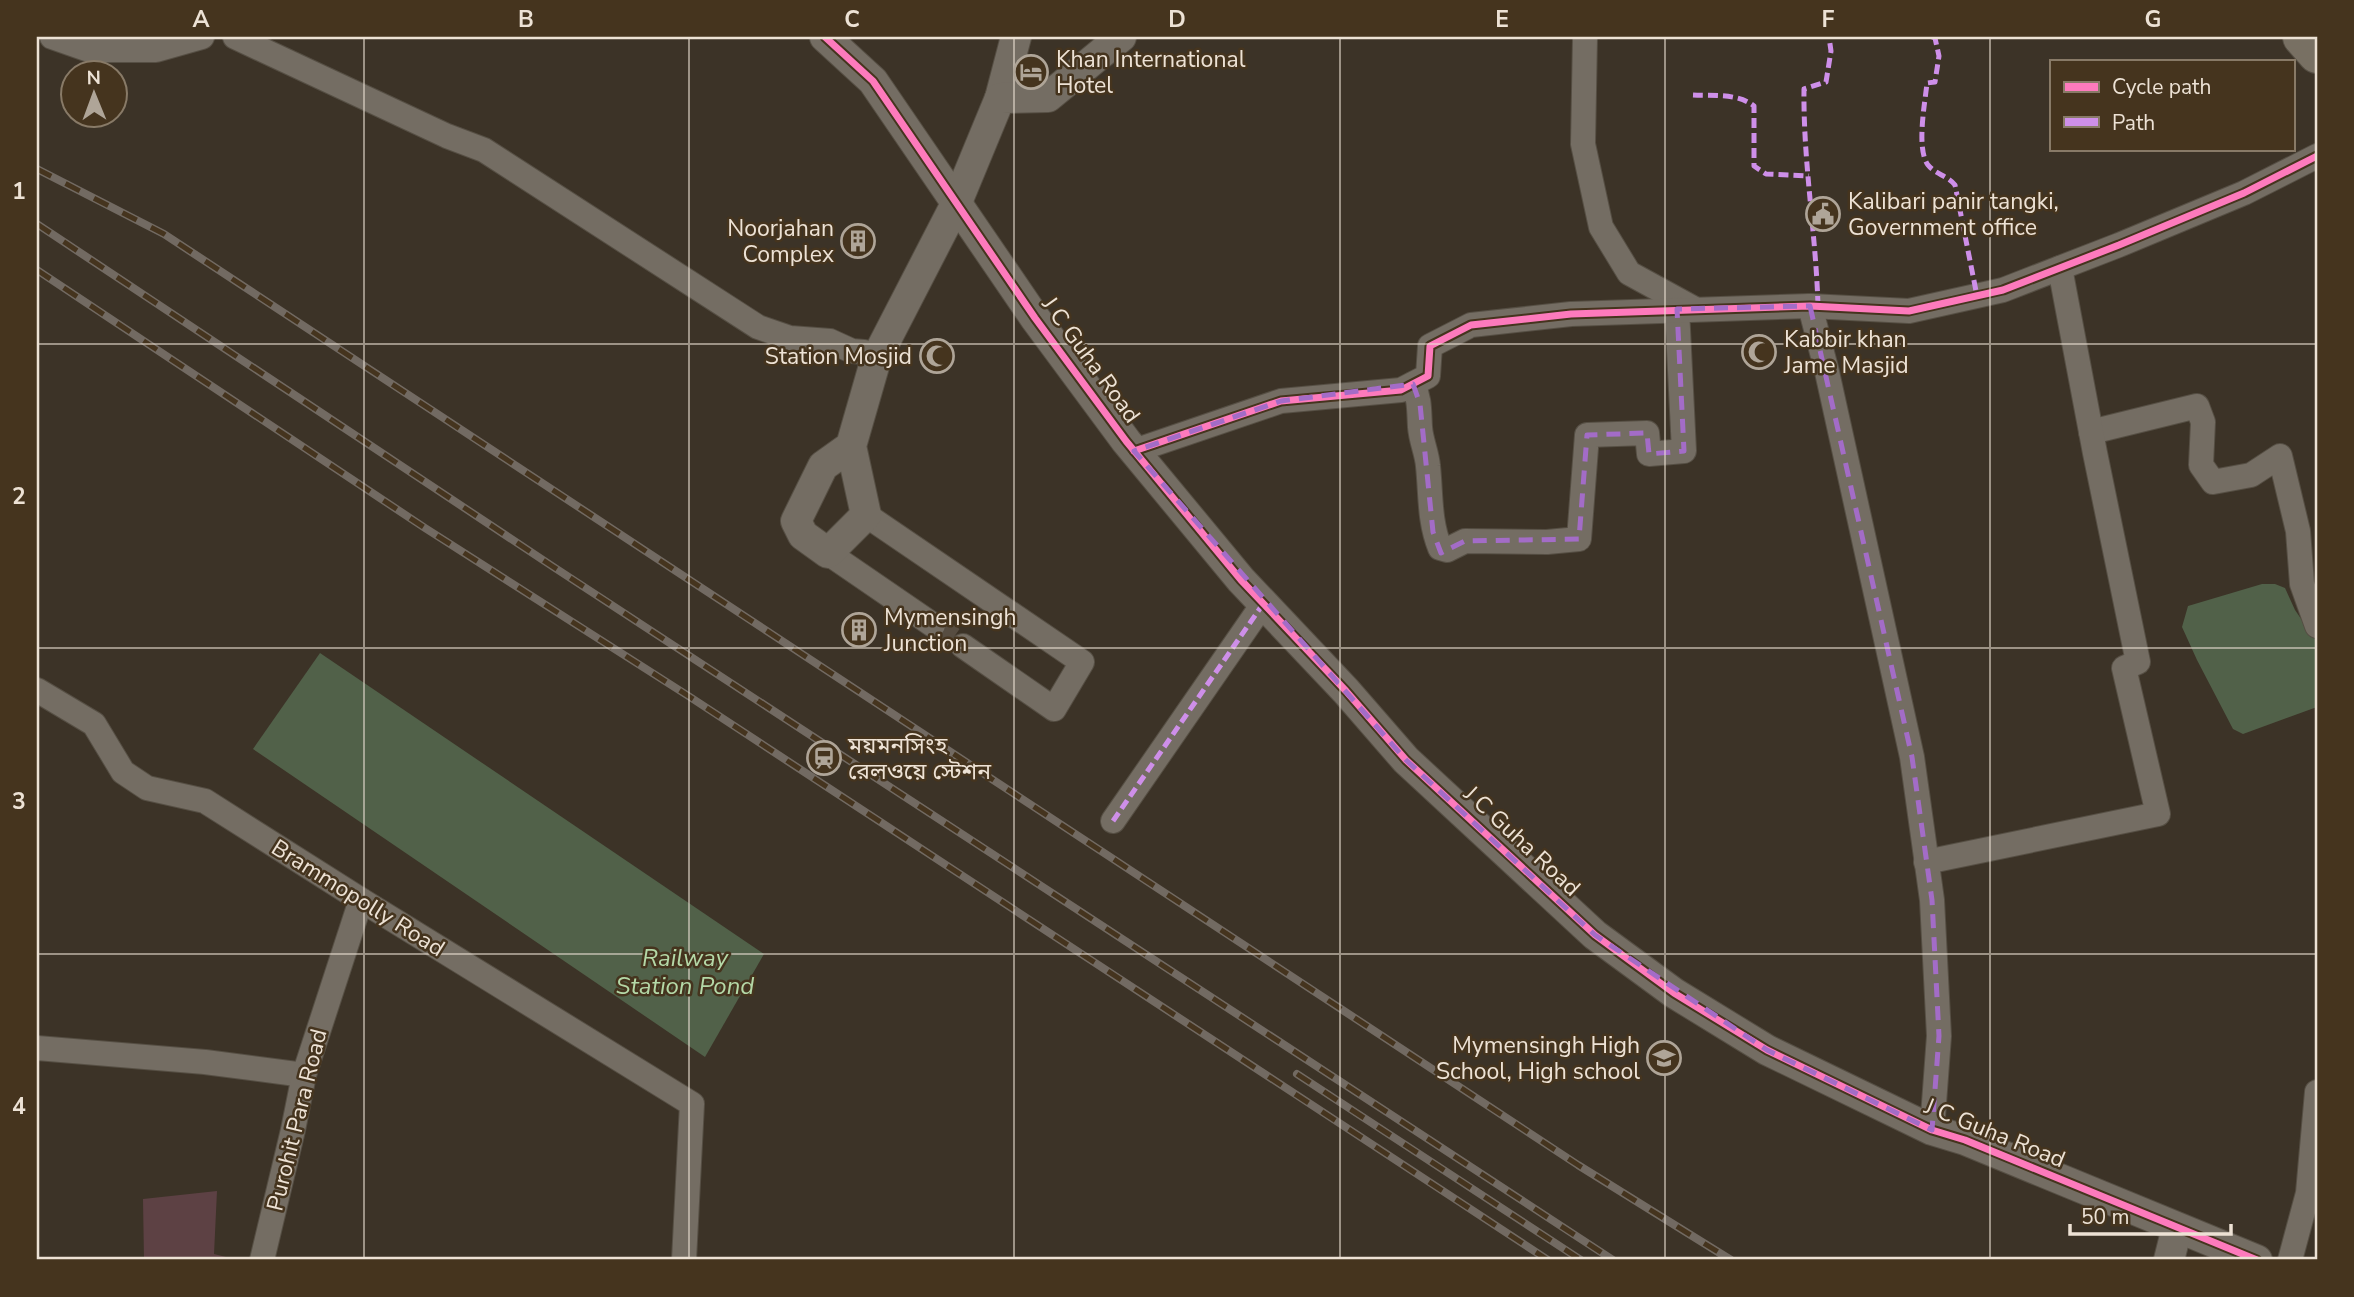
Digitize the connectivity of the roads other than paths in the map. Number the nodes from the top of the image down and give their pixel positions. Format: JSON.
{"nodes":[{"id":1,"x":52,"y":37,"type":"edge"},
{"id":2,"x":202,"y":37,"type":"edge"},
{"id":3,"x":235,"y":37,"type":"edge"},
{"id":4,"x":825,"y":37,"type":"edge"},
{"id":5,"x":1016,"y":37,"type":"edge"},
{"id":6,"x":1121,"y":37,"type":"edge"},
{"id":7,"x":1585,"y":37,"type":"edge"},
{"id":8,"x":2302,"y":37,"type":"edge"},
{"id":9,"x":2317,"y":54,"type":"edge"},
{"id":10,"x":1000,"y":98,"type":"junction"},
{"id":11,"x":2317,"y":156,"type":"edge"},
{"id":12,"x":957,"y":202,"type":"junction"},
{"id":13,"x":2060,"y":268,"type":"junction"},
{"id":14,"x":1810,"y":306,"type":"junction"},
{"id":15,"x":1685,"y":309,"type":"junction"},
{"id":16,"x":876,"y":359,"type":"junction"},
{"id":17,"x":1413,"y":384,"type":"junction"},
{"id":18,"x":2091,"y":432,"type":"junction"},
{"id":19,"x":850,"y":446,"type":"junction"},
{"id":20,"x":1134,"y":451,"type":"junction"},
{"id":21,"x":866,"y":515,"type":"junction"},
{"id":22,"x":828,"y":554,"type":"junction"},
{"id":23,"x":1263,"y":604,"type":"junction"},
{"id":24,"x":933,"y":625,"type":"tunnel mouth"},
{"id":25,"x":2317,"y":626,"type":"edge"},
{"id":26,"x":963,"y":646,"type":"tunnel mouth"},
{"id":27,"x":37,"y":690,"type":"edge"},
{"id":28,"x":1113,"y":821,"type":"dead end"},
{"id":29,"x":1926,"y":862,"type":"junction"},
{"id":30,"x":361,"y":900,"type":"junction"},
{"id":31,"x":37,"y":1048,"type":"edge"},
{"id":32,"x":304,"y":1075,"type":"junction"},
{"id":33,"x":2317,"y":1100,"type":"edge"},
{"id":34,"x":1932,"y":1130,"type":"junction"},
{"id":35,"x":2177,"y":1228,"type":"junction"},
{"id":36,"x":262,"y":1260,"type":"edge"},
{"id":37,"x":684,"y":1260,"type":"edge"},
{"id":38,"x":2169,"y":1260,"type":"edge"},
{"id":39,"x":2257,"y":1260,"type":"edge"},
{"id":40,"x":2290,"y":1260,"type":"edge"}],
"edges":[{"from":1,"to":2,"type":"street"},
{"from":3,"to":16,"type":"street"},
{"from":4,"to":12,"type":"street","name":"J C Guha Road"},
{"from":5,"to":10,"type":"street"},
{"from":6,"to":10,"type":"street"},
{"from":7,"to":15,"type":"street"},
{"from":8,"to":9,"type":"main road"},
{"from":10,"to":12,"type":"street"},
{"from":11,"to":13,"type":"street"},
{"from":12,"to":16,"type":"street"},
{"from":12,"to":20,"type":"street","name":"J C Guha Road"},
{"from":13,"to":14,"type":"street"},
{"from":13,"to":18,"type":"street"},
{"from":14,"to":15,"type":"street"},
{"from":14,"to":29,"type":"street"},
{"from":15,"to":17,"type":"street"},
{"from":15,"to":17,"type":"street"},
{"from":16,"to":19,"type":"street"},
{"from":17,"to":20,"type":"street"},
{"from":18,"to":25,"type":"street"},
{"from":18,"to":29,"type":"street"},
{"from":19,"to":21,"type":"street"},
{"from":19,"to":22,"type":"street"},
{"from":20,"to":23,"type":"street","name":"J C Guha Road"},
{"from":21,"to":22,"type":"street"},
{"from":21,"to":26,"type":"street"},
{"from":22,"to":24,"type":"street"},
{"from":23,"to":28,"type":"street"},
{"from":23,"to":34,"type":"street","name":"J C Guha Road"},
{"from":27,"to":30,"type":"street","name":"Brammopolly Road"},
{"from":29,"to":34,"type":"street"},
{"from":30,"to":32,"type":"street","name":"Purohit Para Road"},
{"from":30,"to":37,"type":"street","name":"Brammopolly Road"},
{"from":31,"to":32,"type":"street"},
{"from":32,"to":36,"type":"street","name":"Purohit Para Road"},
{"from":33,"to":40,"type":"street"},
{"from":34,"to":35,"type":"street","name":"J C Guha Road"},
{"from":35,"to":38,"type":"street"},
{"from":35,"to":39,"type":"street","name":"J C Guha Road"}]}
